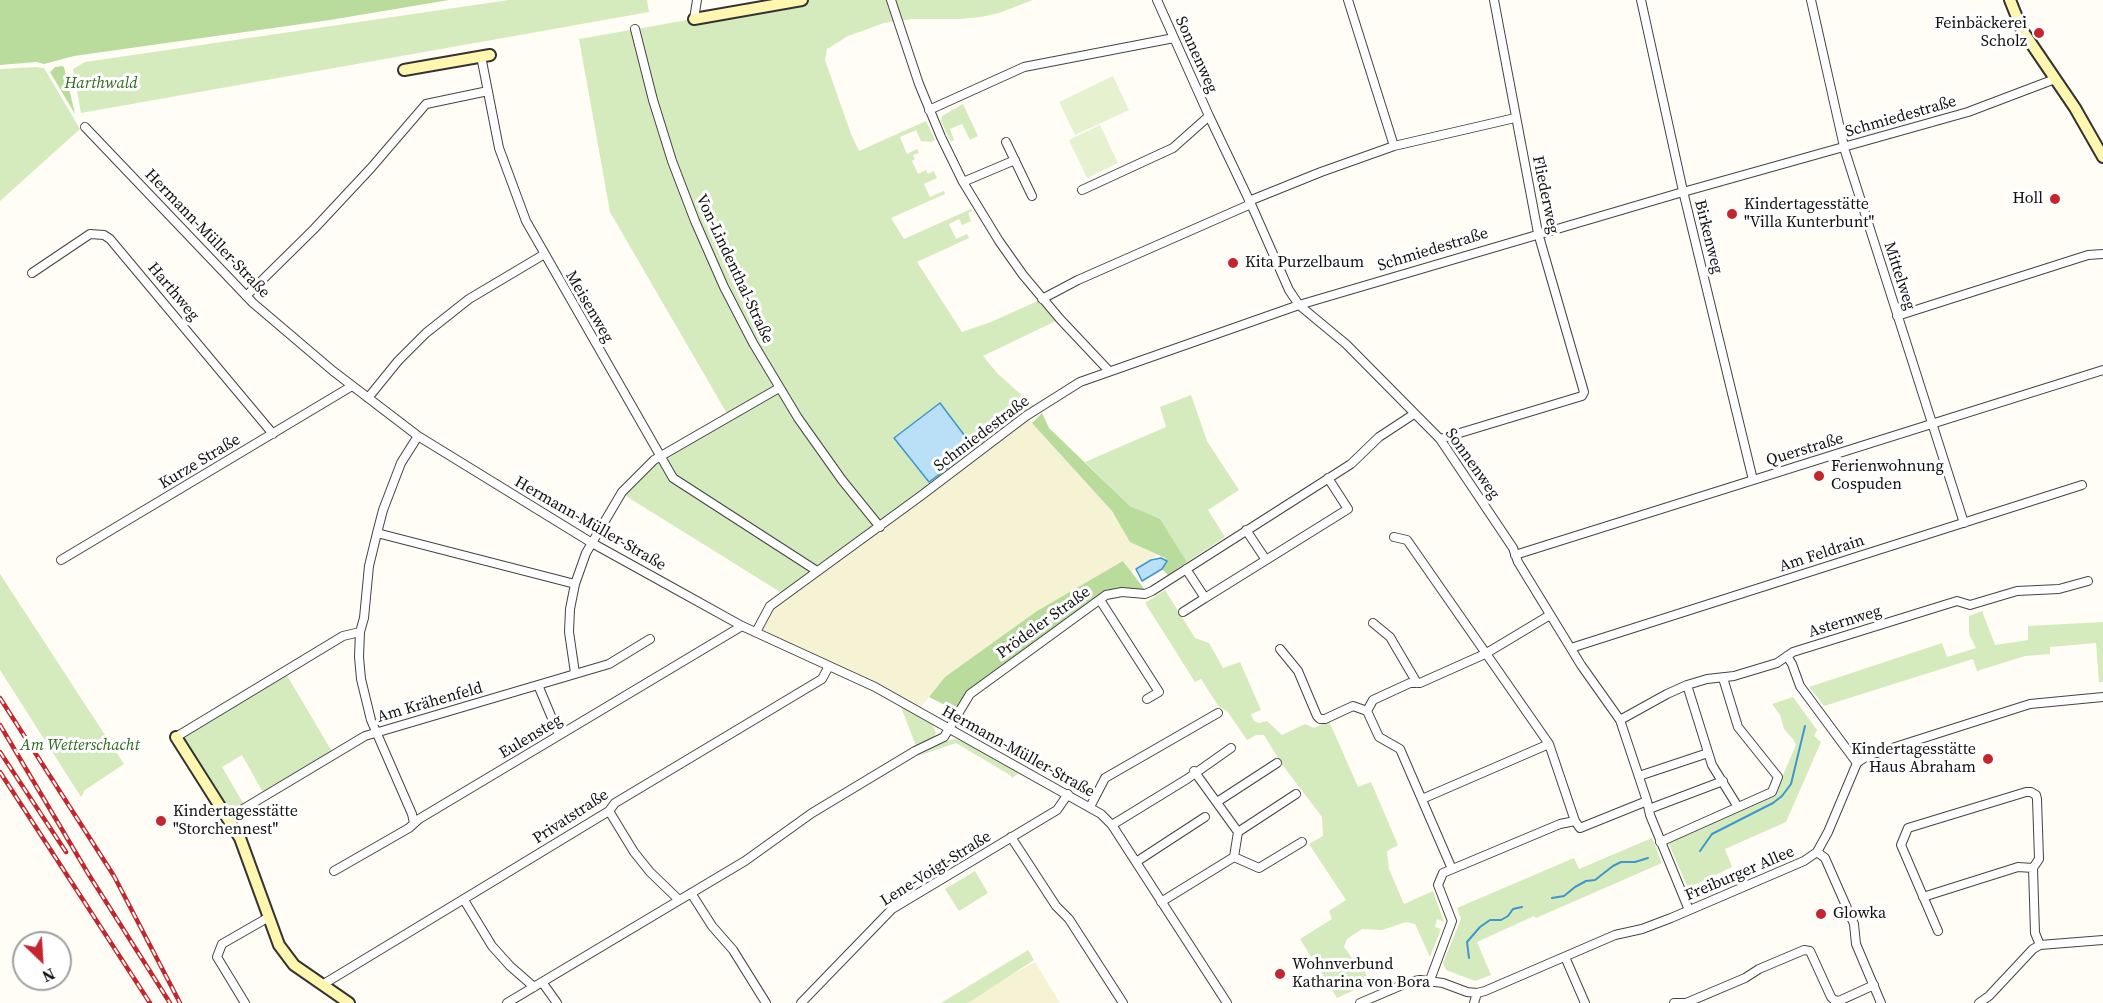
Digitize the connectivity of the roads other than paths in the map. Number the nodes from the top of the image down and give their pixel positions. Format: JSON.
{"nodes":[{"id":1,"x":697,"y":0,"type":"edge"},
{"id":2,"x":802,"y":0,"type":"edge"},
{"id":3,"x":891,"y":0,"type":"edge"},
{"id":4,"x":1157,"y":0,"type":"edge"},
{"id":5,"x":1348,"y":0,"type":"edge"},
{"id":6,"x":1494,"y":0,"type":"edge"},
{"id":7,"x":1641,"y":0,"type":"edge"},
{"id":8,"x":1811,"y":0,"type":"edge"},
{"id":9,"x":2010,"y":0,"type":"edge"},
{"id":10,"x":694,"y":19,"type":"joint"},
{"id":11,"x":635,"y":29,"type":"dead end"},
{"id":12,"x":1174,"y":38,"type":"junction"},
{"id":13,"x":485,"y":56,"type":"joint"},
{"id":14,"x":404,"y":70,"type":"dead end"},
{"id":15,"x":2055,"y":79,"type":"junction"},
{"id":16,"x":488,"y":92,"type":"junction"},
{"id":17,"x":929,"y":110,"type":"junction"},
{"id":18,"x":1209,"y":116,"type":"junction"},
{"id":19,"x":1515,"y":118,"type":"junction"},
{"id":20,"x":86,"y":127,"type":"dead end"},
{"id":21,"x":2099,"y":140,"type":"edge"},
{"id":22,"x":1006,"y":142,"type":"dead end"},
{"id":23,"x":1394,"y":146,"type":"junction"},
{"id":24,"x":1844,"y":147,"type":"junction"},
{"id":25,"x":2103,"y":157,"type":"edge"},
{"id":26,"x":1015,"y":160,"type":"junction"},
{"id":27,"x":963,"y":182,"type":"junction"},
{"id":28,"x":1082,"y":190,"type":"dead end"},
{"id":29,"x":1683,"y":191,"type":"junction"},
{"id":30,"x":1032,"y":196,"type":"dead end"},
{"id":31,"x":1250,"y":202,"type":"junction"},
{"id":32,"x":1538,"y":233,"type":"junction"},
{"id":33,"x":2103,"y":254,"type":"edge"},
{"id":34,"x":543,"y":255,"type":"junction"},
{"id":35,"x":32,"y":273,"type":"dead end"},
{"id":36,"x":246,"y":296,"type":"junction"},
{"id":37,"x":1042,"y":300,"type":"junction"},
{"id":38,"x":1299,"y":304,"type":"junction"},
{"id":39,"x":1897,"y":316,"type":"junction"},
{"id":40,"x":2103,"y":370,"type":"edge"},
{"id":41,"x":1109,"y":371,"type":"junction"},
{"id":42,"x":352,"y":386,"type":"junction"},
{"id":43,"x":779,"y":388,"type":"junction"},
{"id":44,"x":368,"y":398,"type":"junction"},
{"id":45,"x":1414,"y":414,"type":"junction"},
{"id":46,"x":1933,"y":424,"type":"junction"},
{"id":47,"x":273,"y":434,"type":"junction"},
{"id":48,"x":418,"y":435,"type":"junction"},
{"id":49,"x":1440,"y":439,"type":"junction"},
{"id":50,"x":661,"y":456,"type":"junction"},
{"id":51,"x":1328,"y":478,"type":"junction"},
{"id":52,"x":1753,"y":480,"type":"junction"},
{"id":53,"x":2082,"y":486,"type":"dead end"},
{"id":54,"x":1964,"y":523,"type":"junction"},
{"id":55,"x":880,"y":527,"type":"junction"},
{"id":56,"x":1246,"y":530,"type":"junction"},
{"id":57,"x":377,"y":533,"type":"junction"},
{"id":58,"x":1394,"y":537,"type":"dead end"},
{"id":59,"x":592,"y":543,"type":"junction"},
{"id":60,"x":1515,"y":555,"type":"junction"},
{"id":61,"x":62,"y":560,"type":"dead end"},
{"id":62,"x":1266,"y":560,"type":"junction"},
{"id":63,"x":1186,"y":568,"type":"junction"},
{"id":64,"x":818,"y":571,"type":"junction"},
{"id":65,"x":2088,"y":581,"type":"dead end"},
{"id":66,"x":575,"y":584,"type":"junction"},
{"id":67,"x":1205,"y":598,"type":"junction"},
{"id":68,"x":1100,"y":600,"type":"junction"},
{"id":69,"x":1183,"y":612,"type":"dead end"},
{"id":70,"x":1550,"y":615,"type":"junction"},
{"id":71,"x":1373,"y":623,"type":"dead end"},
{"id":72,"x":742,"y":626,"type":"junction"},
{"id":73,"x":360,"y":632,"type":"junction"},
{"id":74,"x":756,"y":633,"type":"junction"},
{"id":75,"x":650,"y":639,"type":"dead end"},
{"id":76,"x":1570,"y":648,"type":"junction"},
{"id":77,"x":1280,"y":649,"type":"dead end"},
{"id":78,"x":1485,"y":654,"type":"junction"},
{"id":79,"x":1787,"y":656,"type":"junction"},
{"id":80,"x":829,"y":666,"type":"junction"},
{"id":81,"x":575,"y":673,"type":"junction"},
{"id":82,"x":1724,"y":678,"type":"junction"},
{"id":83,"x":1417,"y":683,"type":"junction"},
{"id":84,"x":538,"y":685,"type":"junction"},
{"id":85,"x":1687,"y":686,"type":"junction"},
{"id":86,"x":2103,"y":698,"type":"edge"},
{"id":87,"x":1147,"y":699,"type":"dead end"},
{"id":88,"x":1367,"y":711,"type":"junction"},
{"id":89,"x":1218,"y":713,"type":"dead end"},
{"id":90,"x":1620,"y":720,"type":"junction"},
{"id":91,"x":950,"y":729,"type":"junction"},
{"id":92,"x":377,"y":732,"type":"junction"},
{"id":93,"x":560,"y":735,"type":"junction"},
{"id":94,"x":177,"y":737,"type":"joint"},
{"id":95,"x":1549,"y":744,"type":"junction"},
{"id":96,"x":1231,"y":748,"type":"dead end"},
{"id":97,"x":1707,"y":753,"type":"junction"},
{"id":98,"x":1277,"y":763,"type":"dead end"},
{"id":99,"x":1857,"y":763,"type":"junction"},
{"id":100,"x":1194,"y":771,"type":"junction"},
{"id":101,"x":1639,"y":776,"type":"junction"},
{"id":102,"x":1723,"y":781,"type":"junction"},
{"id":103,"x":1296,"y":794,"type":"dead end"},
{"id":104,"x":1068,"y":795,"type":"junction"},
{"id":105,"x":1422,"y":799,"type":"junction"},
{"id":106,"x":1217,"y":802,"type":"junction"},
{"id":107,"x":1648,"y":805,"type":"junction"},
{"id":108,"x":1090,"y":807,"type":"junction"},
{"id":109,"x":1738,"y":807,"type":"junction"},
{"id":110,"x":609,"y":811,"type":"junction"},
{"id":111,"x":1205,"y":817,"type":"dead end"},
{"id":112,"x":228,"y":818,"type":"junction"},
{"id":113,"x":1575,"y":821,"type":"junction"},
{"id":114,"x":414,"y":823,"type":"junction"},
{"id":115,"x":1112,"y":825,"type":"junction"},
{"id":116,"x":1238,"y":832,"type":"junction"},
{"id":117,"x":1011,"y":837,"type":"junction"},
{"id":118,"x":1302,"y":842,"type":"dead end"},
{"id":119,"x":1660,"y":842,"type":"junction"},
{"id":120,"x":1817,"y":852,"type":"junction"},
{"id":121,"x":1234,"y":857,"type":"junction"},
{"id":122,"x":1136,"y":862,"type":"junction"},
{"id":123,"x":2032,"y":867,"type":"junction"},
{"id":124,"x":1452,"y":869,"type":"junction"},
{"id":125,"x":334,"y":871,"type":"dead end"},
{"id":126,"x":691,"y":893,"type":"junction"},
{"id":127,"x":1923,"y":897,"type":"junction"},
{"id":128,"x":464,"y":900,"type":"junction"},
{"id":129,"x":679,"y":900,"type":"junction"},
{"id":130,"x":1161,"y":902,"type":"junction"},
{"id":131,"x":1689,"y":910,"type":"junction"},
{"id":132,"x":269,"y":917,"type":"junction"},
{"id":133,"x":1938,"y":931,"type":"dead end"},
{"id":134,"x":2103,"y":940,"type":"edge"},
{"id":135,"x":2040,"y":945,"type":"junction"},
{"id":136,"x":1566,"y":957,"type":"junction"},
{"id":137,"x":1430,"y":980,"type":"junction"},
{"id":138,"x":542,"y":982,"type":"junction"},
{"id":139,"x":322,"y":985,"type":"junction"},
{"id":140,"x":1874,"y":985,"type":"junction"},
{"id":141,"x":534,"y":987,"type":"junction"},
{"id":142,"x":1477,"y":993,"type":"junction"},
{"id":143,"x":1226,"y":1002,"type":"edge"},
{"id":144,"x":1983,"y":1002,"type":"edge"},
{"id":145,"x":245,"y":1003,"type":"edge"},
{"id":146,"x":349,"y":1003,"type":"edge"},
{"id":147,"x":507,"y":1003,"type":"edge"},
{"id":148,"x":557,"y":1003,"type":"edge"},
{"id":149,"x":766,"y":1003,"type":"edge"},
{"id":150,"x":801,"y":1003,"type":"edge"},
{"id":151,"x":1123,"y":1003,"type":"edge"},
{"id":152,"x":1360,"y":1003,"type":"edge"},
{"id":153,"x":1474,"y":1003,"type":"edge"},
{"id":154,"x":1585,"y":1003,"type":"edge"},
{"id":155,"x":1674,"y":1003,"type":"edge"},
{"id":156,"x":1686,"y":1003,"type":"edge"},
{"id":157,"x":1881,"y":1003,"type":"edge"}],
"edges":[{"from":1,"to":10,"type":"street"},
{"from":2,"to":10,"type":"main road"},
{"from":3,"to":17,"type":"street"},
{"from":4,"to":12,"type":"street","name":"Sonnenweg"},
{"from":5,"to":23,"type":"street"},
{"from":6,"to":19,"type":"street","name":"Fliederweg"},
{"from":7,"to":29,"type":"street","name":"Birkenweg"},
{"from":8,"to":24,"type":"street","name":"Mittelweg"},
{"from":9,"to":15,"type":"main road"},
{"from":11,"to":43,"type":"street","name":"Von-Lindenthal-Straße"},
{"from":12,"to":17,"type":"street"},
{"from":12,"to":18,"type":"street","name":"Sonnenweg"},
{"from":13,"to":14,"type":"main road"},
{"from":13,"to":16,"type":"street","name":"Meisenweg"},
{"from":15,"to":21,"type":"main road"},
{"from":15,"to":24,"type":"street","name":"Schmiedestraße"},
{"from":16,"to":34,"type":"street","name":"Meisenweg"},
{"from":16,"to":36,"type":"street"},
{"from":17,"to":27,"type":"street"},
{"from":18,"to":28,"type":"street"},
{"from":18,"to":31,"type":"street","name":"Sonnenweg"},
{"from":19,"to":23,"type":"street"},
{"from":19,"to":32,"type":"street","name":"Fliederweg"},
{"from":20,"to":36,"type":"street","name":"Hermann-Müller-Straße"},
{"from":21,"to":25,"type":"main road"},
{"from":22,"to":26,"type":"street"},
{"from":23,"to":31,"type":"street"},
{"from":24,"to":29,"type":"street","name":"Schmiedestraße"},
{"from":24,"to":39,"type":"street","name":"Mittelweg"},
{"from":26,"to":27,"type":"street"},
{"from":26,"to":30,"type":"street"},
{"from":27,"to":37,"type":"street"},
{"from":29,"to":32,"type":"street","name":"Schmiedestraße"},
{"from":29,"to":52,"type":"street","name":"Birkenweg"},
{"from":31,"to":37,"type":"street"},
{"from":31,"to":38,"type":"street","name":"Sonnenweg"},
{"from":32,"to":38,"type":"street","name":"Schmiedestraße"},
{"from":32,"to":49,"type":"street","name":"Fliederweg"},
{"from":33,"to":39,"type":"street"},
{"from":34,"to":44,"type":"street"},
{"from":34,"to":50,"type":"street","name":"Meisenweg"},
{"from":35,"to":47,"type":"street","name":"Harthweg"},
{"from":36,"to":42,"type":"street","name":"Hermann-Müller-Straße"},
{"from":37,"to":41,"type":"street"},
{"from":38,"to":41,"type":"street","name":"Schmiedestraße"},
{"from":38,"to":45,"type":"street","name":"Sonnenweg"},
{"from":39,"to":46,"type":"street","name":"Mittelweg"},
{"from":40,"to":46,"type":"street","name":"Querstraße"},
{"from":41,"to":55,"type":"street","name":"Schmiedestraße"},
{"from":42,"to":44,"type":"street","name":"Hermann-Müller-Straße"},
{"from":42,"to":47,"type":"street","name":"Kurze Straße"},
{"from":43,"to":50,"type":"street"},
{"from":43,"to":55,"type":"street","name":"Von-Lindenthal-Straße"},
{"from":44,"to":48,"type":"street","name":"Hermann-Müller-Straße"},
{"from":45,"to":49,"type":"street","name":"Sonnenweg"},
{"from":45,"to":51,"type":"street","name":"Prödeler Straße"},
{"from":46,"to":52,"type":"street","name":"Querstraße"},
{"from":46,"to":54,"type":"street","name":"Mittelweg"},
{"from":47,"to":61,"type":"street","name":"Kurze Straße"},
{"from":48,"to":57,"type":"street"},
{"from":48,"to":59,"type":"street","name":"Hermann-Müller-Straße"},
{"from":49,"to":60,"type":"street","name":"Sonnenweg"},
{"from":50,"to":59,"type":"street"},
{"from":50,"to":64,"type":"street","name":"Meisenweg"},
{"from":51,"to":56,"type":"street","name":"Prödeler Straße"},
{"from":51,"to":62,"type":"street"},
{"from":52,"to":60,"type":"street","name":"Querstraße"},
{"from":53,"to":54,"type":"street","name":"Am Feldrain"},
{"from":54,"to":76,"type":"street","name":"Am Feldrain"},
{"from":55,"to":64,"type":"street","name":"Schmiedestraße"},
{"from":56,"to":62,"type":"street"},
{"from":56,"to":63,"type":"street","name":"Prödeler Straße"},
{"from":57,"to":66,"type":"street"},
{"from":57,"to":73,"type":"street"},
{"from":58,"to":78,"type":"street"},
{"from":59,"to":66,"type":"street"},
{"from":59,"to":72,"type":"street","name":"Hermann-Müller-Straße"},
{"from":60,"to":70,"type":"street","name":"Sonnenweg"},
{"from":62,"to":67,"type":"street"},
{"from":63,"to":67,"type":"street"},
{"from":63,"to":68,"type":"street","name":"Prödeler Straße"},
{"from":64,"to":74,"type":"street","name":"Schmiedestraße"},
{"from":65,"to":79,"type":"street","name":"Asternweg"},
{"from":66,"to":81,"type":"street"},
{"from":67,"to":69,"type":"street"},
{"from":68,"to":87,"type":"street"},
{"from":68,"to":91,"type":"street","name":"Prödeler Straße"},
{"from":70,"to":76,"type":"street","name":"Sonnenweg"},
{"from":70,"to":78,"type":"street"},
{"from":71,"to":83,"type":"street"},
{"from":72,"to":74,"type":"street","name":"Hermann-Müller-Straße"},
{"from":72,"to":93,"type":"street","name":"Eulensteg"},
{"from":73,"to":92,"type":"street"},
{"from":73,"to":94,"type":"street"},
{"from":74,"to":80,"type":"street","name":"Hermann-Müller-Straße"},
{"from":75,"to":81,"type":"street","name":"Am Krähenfeld"},
{"from":76,"to":90,"type":"street","name":"Sonnenweg"},
{"from":77,"to":88,"type":"street"},
{"from":78,"to":83,"type":"street"},
{"from":78,"to":95,"type":"street"},
{"from":79,"to":82,"type":"street","name":"Asternweg"},
{"from":79,"to":99,"type":"street"},
{"from":80,"to":91,"type":"street","name":"Hermann-Müller-Straße"},
{"from":80,"to":110,"type":"street","name":"Privatstraße"},
{"from":81,"to":84,"type":"street","name":"Am Krähenfeld"},
{"from":82,"to":85,"type":"street","name":"Asternweg"},
{"from":82,"to":109,"type":"street"},
{"from":83,"to":88,"type":"street"},
{"from":84,"to":92,"type":"street","name":"Am Krähenfeld"},
{"from":84,"to":93,"type":"street"},
{"from":85,"to":90,"type":"street","name":"Asternweg"},
{"from":85,"to":97,"type":"street"},
{"from":86,"to":99,"type":"street"},
{"from":88,"to":105,"type":"street"},
{"from":89,"to":108,"type":"street"},
{"from":90,"to":101,"type":"street","name":"Sonnenweg"},
{"from":91,"to":104,"type":"street","name":"Hermann-Müller-Straße"},
{"from":91,"to":126,"type":"street"},
{"from":92,"to":112,"type":"street","name":"Am Krähenfeld"},
{"from":92,"to":114,"type":"street"},
{"from":93,"to":114,"type":"street","name":"Eulensteg"},
{"from":94,"to":112,"type":"main road"},
{"from":95,"to":105,"type":"street"},
{"from":95,"to":113,"type":"street"},
{"from":96,"to":100,"type":"street"},
{"from":97,"to":101,"type":"street"},
{"from":97,"to":102,"type":"street"},
{"from":98,"to":106,"type":"street"},
{"from":99,"to":120,"type":"street","name":"Freiburger Allee"},
{"from":100,"to":106,"type":"street"},
{"from":100,"to":115,"type":"street"},
{"from":101,"to":107,"type":"street","name":"Sonnenweg"},
{"from":102,"to":107,"type":"street"},
{"from":102,"to":109,"type":"street"},
{"from":103,"to":116,"type":"street"},
{"from":104,"to":108,"type":"street","name":"Hermann-Müller-Straße"},
{"from":104,"to":117,"type":"street","name":"Lene-Voigt-Straße"},
{"from":105,"to":124,"type":"street"},
{"from":106,"to":116,"type":"street"},
{"from":107,"to":113,"type":"street"},
{"from":107,"to":119,"type":"street","name":"Sonnenweg"},
{"from":108,"to":115,"type":"street","name":"Hermann-Müller-Straße"},
{"from":109,"to":119,"type":"street"},
{"from":110,"to":128,"type":"street","name":"Privatstraße"},
{"from":110,"to":129,"type":"street"},
{"from":111,"to":122,"type":"street"},
{"from":112,"to":132,"type":"main road"},
{"from":113,"to":124,"type":"street"},
{"from":114,"to":125,"type":"street","name":"Eulensteg"},
{"from":115,"to":122,"type":"street","name":"Hermann-Müller-Straße"},
{"from":116,"to":121,"type":"street"},
{"from":117,"to":150,"type":"street","name":"Lene-Voigt-Straße"},
{"from":117,"to":151,"type":"street"},
{"from":118,"to":121,"type":"street"},
{"from":119,"to":131,"type":"street","name":"Sonnenweg"},
{"from":120,"to":131,"type":"street","name":"Freiburger Allee"},
{"from":120,"to":140,"type":"street"},
{"from":121,"to":130,"type":"street"},
{"from":122,"to":130,"type":"street","name":"Hermann-Müller-Straße"},
{"from":123,"to":127,"type":"street"},
{"from":123,"to":127,"type":"street"},
{"from":123,"to":135,"type":"street"},
{"from":124,"to":137,"type":"street"},
{"from":126,"to":129,"type":"street"},
{"from":126,"to":149,"type":"street"},
{"from":127,"to":133,"type":"street"},
{"from":128,"to":139,"type":"street","name":"Privatstraße"},
{"from":128,"to":141,"type":"street"},
{"from":129,"to":138,"type":"street"},
{"from":130,"to":143,"type":"street","name":"Hermann-Müller-Straße"},
{"from":131,"to":136,"type":"street","name":"Freiburger Allee"},
{"from":132,"to":139,"type":"main road"},
{"from":132,"to":145,"type":"street"},
{"from":134,"to":135,"type":"street"},
{"from":135,"to":144,"type":"street"},
{"from":136,"to":142,"type":"street","name":"Freiburger Allee"},
{"from":136,"to":154,"type":"street"},
{"from":137,"to":142,"type":"street"},
{"from":137,"to":152,"type":"street"},
{"from":138,"to":141,"type":"street"},
{"from":138,"to":148,"type":"street"},
{"from":139,"to":146,"type":"main road"},
{"from":140,"to":156,"type":"street"},
{"from":140,"to":157,"type":"street"},
{"from":141,"to":147,"type":"street"},
{"from":142,"to":153,"type":"street"},
{"from":155,"to":156,"type":"street"}]}
